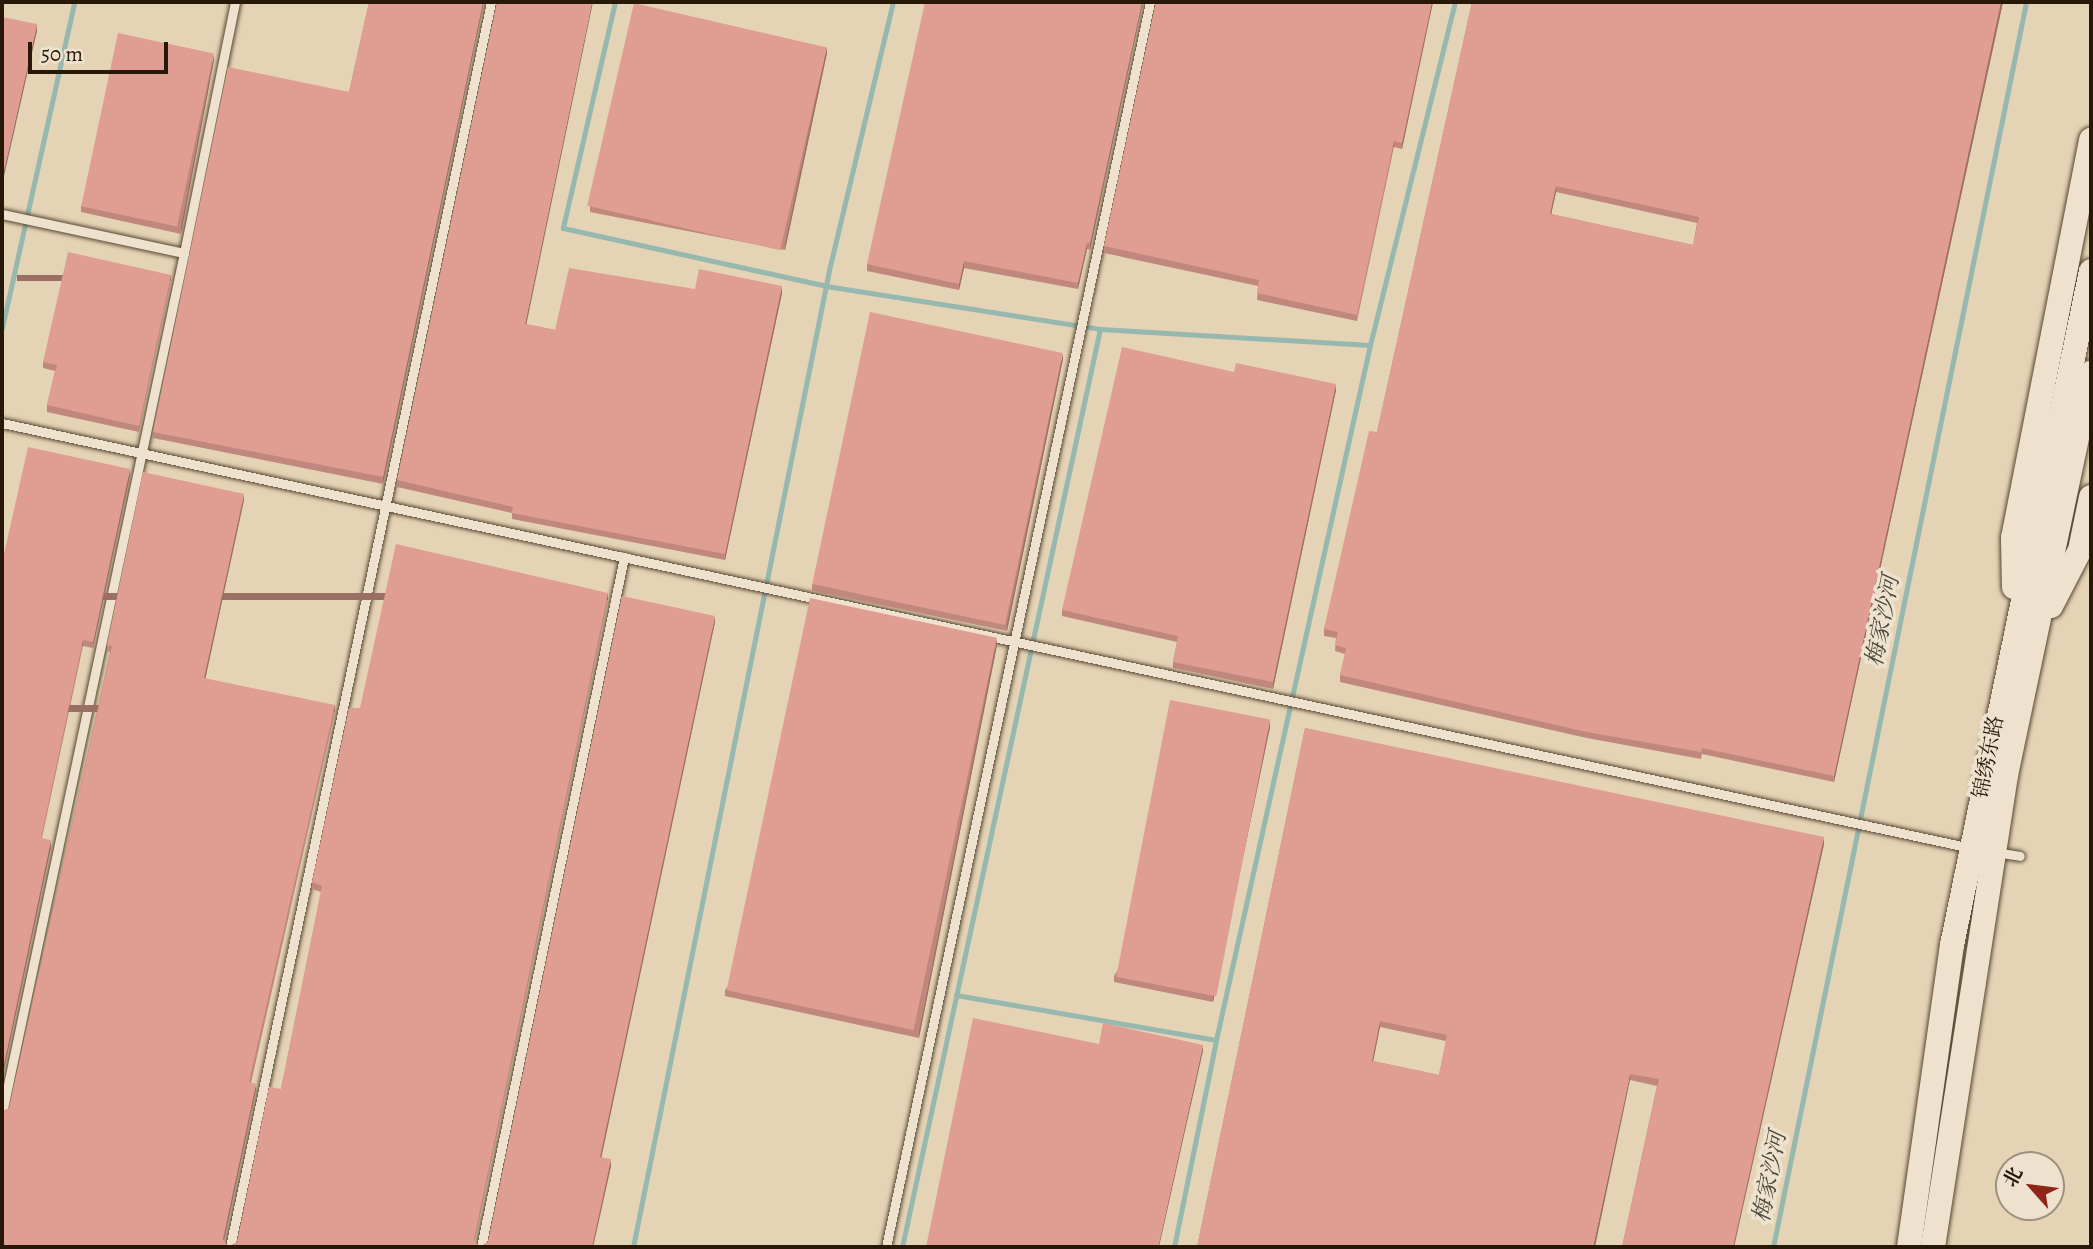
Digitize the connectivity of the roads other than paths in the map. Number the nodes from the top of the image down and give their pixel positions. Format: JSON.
{"nodes":[{"id":1,"x":235,"y":2,"type":"edge"},
{"id":2,"x":491,"y":2,"type":"edge"},
{"id":3,"x":1150,"y":2,"type":"edge"},
{"id":4,"x":2091,"y":140,"type":"edge"},
{"id":5,"x":2,"y":214,"type":"edge"},
{"id":6,"x":184,"y":253,"type":"junction"},
{"id":7,"x":2091,"y":271,"type":"edge"},
{"id":8,"x":2091,"y":373,"type":"edge"},
{"id":9,"x":2,"y":423,"type":"edge"},
{"id":10,"x":142,"y":453,"type":"junction"},
{"id":11,"x":2057,"y":483,"type":"junction"},
{"id":12,"x":2091,"y":497,"type":"edge"},
{"id":13,"x":386,"y":506,"type":"junction"},
{"id":14,"x":624,"y":557,"type":"junction"},
{"id":15,"x":2025,"y":632,"type":"junction"},
{"id":16,"x":1012,"y":641,"type":"junction"},
{"id":17,"x":1982,"y":849,"type":"junction"},
{"id":18,"x":2020,"y":856,"type":"dead end"},
{"id":19,"x":2,"y":1112,"type":"edge"},
{"id":20,"x":230,"y":1247,"type":"edge"},
{"id":21,"x":481,"y":1247,"type":"edge"},
{"id":22,"x":886,"y":1247,"type":"edge"},
{"id":23,"x":1909,"y":1247,"type":"edge"},
{"id":24,"x":1933,"y":1247,"type":"edge"}],
"edges":[{"from":1,"to":6,"type":"lane"},
{"from":2,"to":13,"type":"lane"},
{"from":3,"to":16,"type":"lane"},
{"from":4,"to":15,"type":"main road"},
{"from":5,"to":6,"type":"lane"},
{"from":6,"to":10,"type":"lane"},
{"from":7,"to":11,"type":"main road","name":"锦绣东路"},
{"from":8,"to":11,"type":"main road","name":"锦绣东路"},
{"from":9,"to":10,"type":"lane"},
{"from":10,"to":13,"type":"lane"},
{"from":10,"to":19,"type":"lane"},
{"from":11,"to":15,"type":"main road","name":"锦绣东路"},
{"from":12,"to":15,"type":"main road"},
{"from":13,"to":14,"type":"lane"},
{"from":13,"to":20,"type":"lane"},
{"from":14,"to":16,"type":"lane"},
{"from":14,"to":21,"type":"lane"},
{"from":15,"to":17,"type":"main road","name":"锦绣东路"},
{"from":16,"to":17,"type":"lane"},
{"from":16,"to":22,"type":"lane"},
{"from":17,"to":18,"type":"lane"},
{"from":17,"to":23,"type":"main road","name":"锦绣东路"},
{"from":17,"to":24,"type":"main road","name":"锦绣东路"}]}
